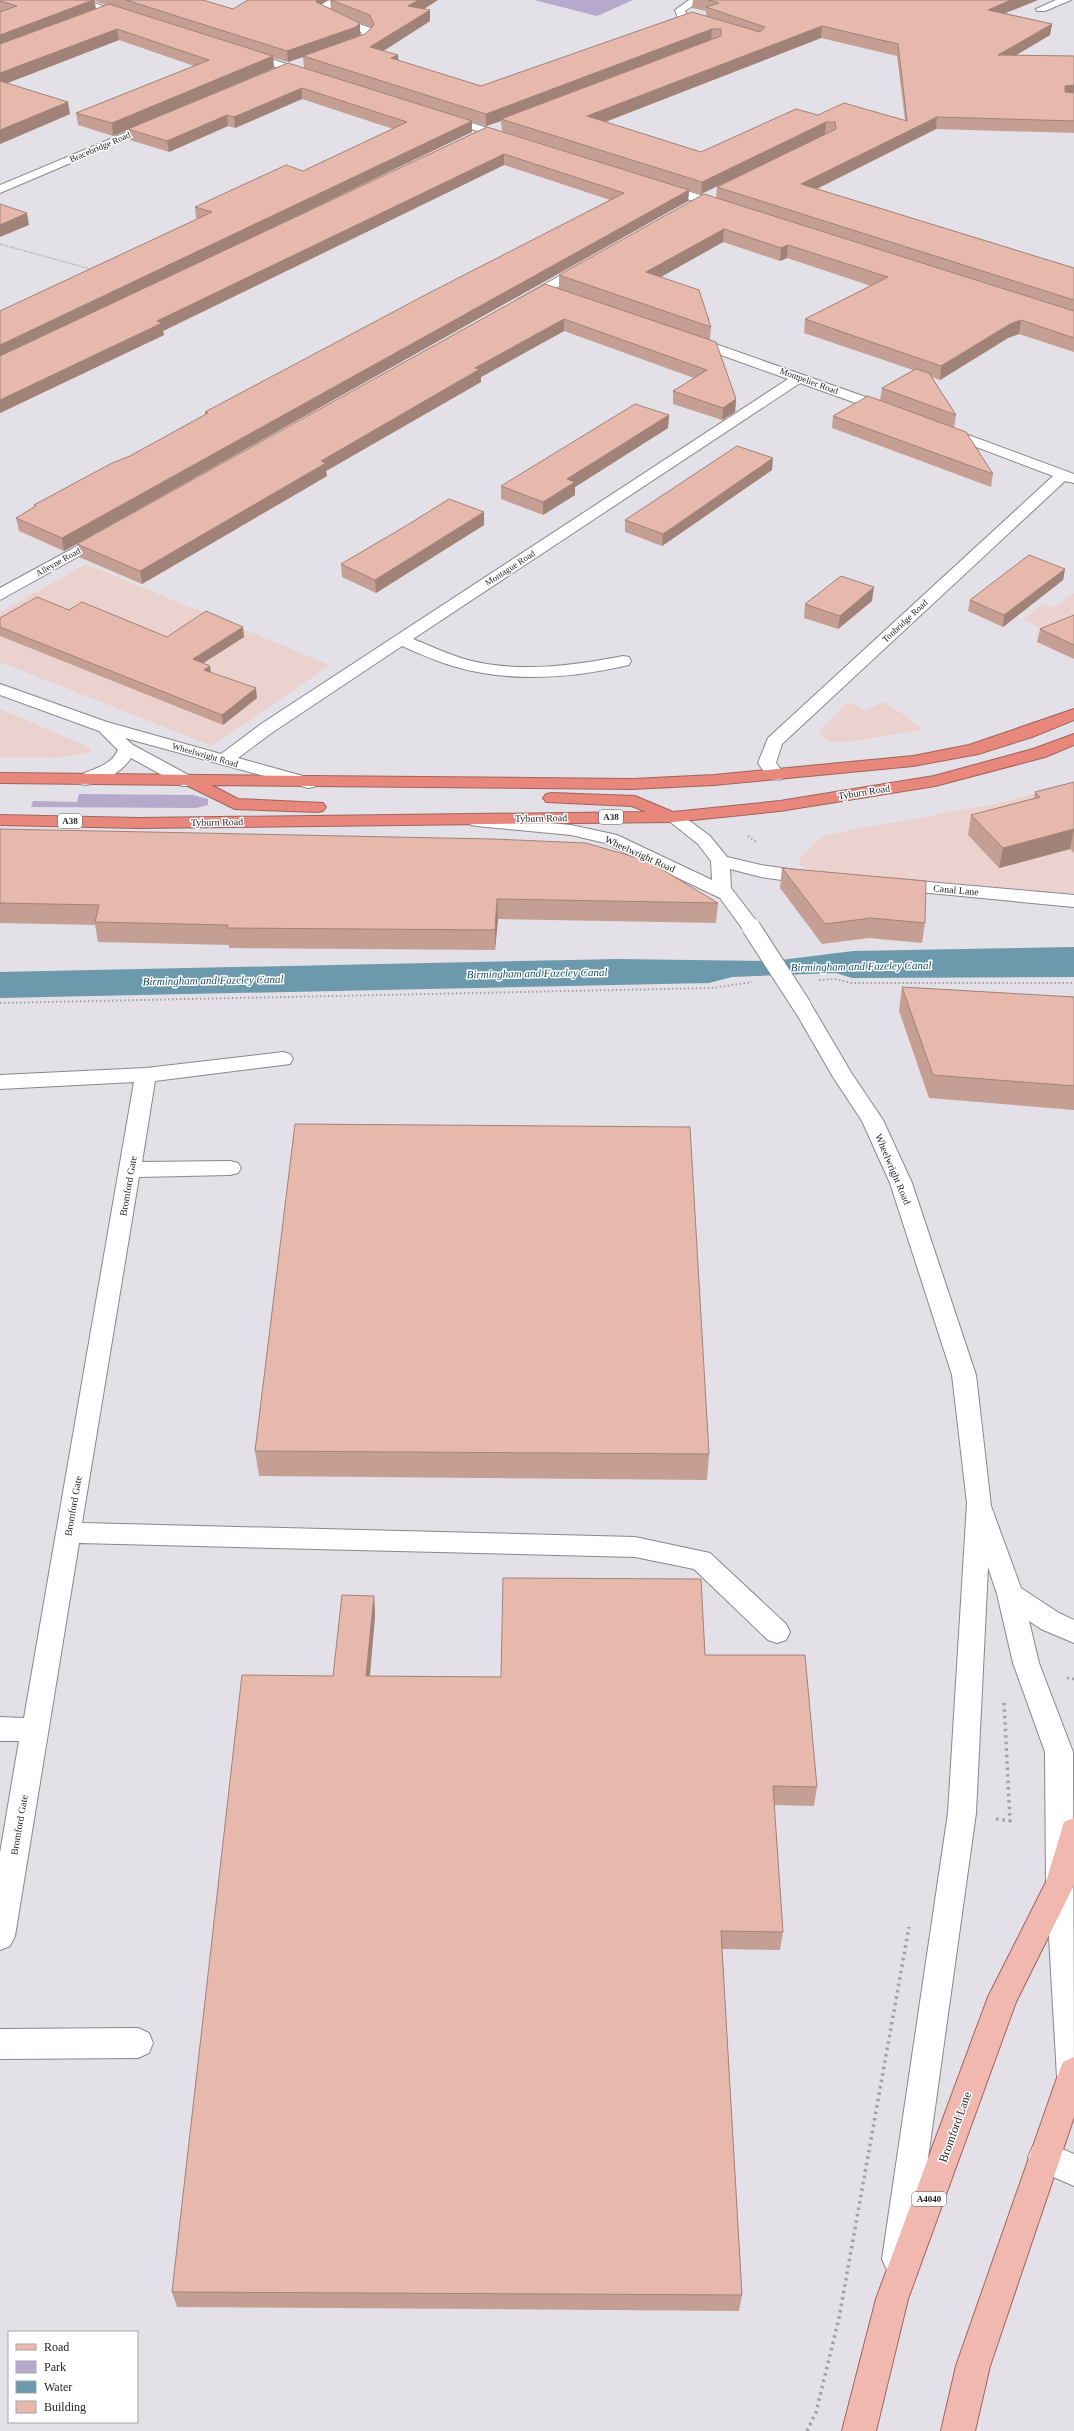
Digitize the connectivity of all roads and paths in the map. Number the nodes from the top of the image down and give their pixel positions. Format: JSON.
{"nodes":[{"id":1,"x":76,"y":0,"type":"edge"},
{"id":2,"x":337,"y":0,"type":"edge"},
{"id":3,"x":696,"y":0,"type":"edge"},
{"id":4,"x":1066,"y":0,"type":"edge"},
{"id":5,"x":1032,"y":3,"type":"dead end"},
{"id":6,"x":110,"y":11,"type":"junction"},
{"id":7,"x":95,"y":17,"type":"edge"},
{"id":8,"x":139,"y":21,"type":"edge"},
{"id":9,"x":720,"y":27,"type":"edge"},
{"id":10,"x":236,"y":51,"type":"edge"},
{"id":11,"x":336,"y":51,"type":"edge"},
{"id":12,"x":309,"y":60,"type":"edge"},
{"id":13,"x":288,"y":68,"type":"junction"},
{"id":14,"x":274,"y":74,"type":"edge"},
{"id":15,"x":325,"y":79,"type":"edge"},
{"id":16,"x":429,"y":112,"type":"edge"},
{"id":17,"x":166,"y":119,"type":"edge"},
{"id":18,"x":503,"y":126,"type":"edge"},
{"id":19,"x":488,"y":131,"type":"junction"},
{"id":20,"x":474,"y":138,"type":"edge"},
{"id":21,"x":518,"y":141,"type":"edge"},
{"id":22,"x":651,"y":184,"type":"edge"},
{"id":23,"x":0,"y":189,"type":"edge"},
{"id":24,"x":717,"y":193,"type":"edge"},
{"id":25,"x":703,"y":200,"type":"junction"},
{"id":26,"x":690,"y":208,"type":"edge"},
{"id":27,"x":733,"y":210,"type":"edge"},
{"id":28,"x":0,"y":244,"type":"edge"},
{"id":29,"x":596,"y":259,"type":"edge"},
{"id":30,"x":99,"y":272,"type":"edge"},
{"id":31,"x":543,"y":289,"type":"junction"},
{"id":32,"x":558,"y":294,"type":"edge"},
{"id":33,"x":515,"y":304,"type":"edge"},
{"id":34,"x":675,"y":334,"type":"edge"},
{"id":35,"x":800,"y":377,"type":"junction"},
{"id":36,"x":903,"y":415,"type":"edge"},
{"id":37,"x":932,"y":426,"type":"edge"},
{"id":38,"x":1069,"y":477,"type":"edge"},
{"id":39,"x":118,"y":528,"type":"edge"},
{"id":40,"x":0,"y":595,"type":"edge"},
{"id":41,"x":401,"y":640,"type":"junction"},
{"id":42,"x":623,"y":661,"type":"dead end"},
{"id":43,"x":0,"y":689,"type":"edge"},
{"id":44,"x":1074,"y":714,"type":"edge"},
{"id":45,"x":101,"y":726,"type":"junction"},
{"id":46,"x":1074,"y":739,"type":"edge"},
{"id":47,"x":127,"y":749,"type":"junction"},
{"id":48,"x":223,"y":761,"type":"junction"},
{"id":49,"x":776,"y":775,"type":"junction"},
{"id":50,"x":0,"y":778,"type":"edge"},
{"id":51,"x":85,"y":780,"type":"junction"},
{"id":52,"x":188,"y":782,"type":"junction"},
{"id":53,"x":360,"y":782,"type":"junction"},
{"id":54,"x":308,"y":783,"type":"junction"},
{"id":55,"x":673,"y":817,"type":"junction"},
{"id":56,"x":455,"y":819,"type":"junction"},
{"id":57,"x":0,"y":820,"type":"edge"},
{"id":58,"x":720,"y":861,"type":"junction"},
{"id":59,"x":828,"y":879,"type":"edge"},
{"id":60,"x":876,"y":883,"type":"edge"},
{"id":61,"x":726,"y":894,"type":"junction"},
{"id":62,"x":1074,"y":901,"type":"edge"},
{"id":63,"x":813,"y":980,"type":"dead end"},
{"id":64,"x":759,"y":982,"type":"dead end"},
{"id":65,"x":1074,"y":983,"type":"edge"},
{"id":66,"x":0,"y":1003,"type":"edge"},
{"id":67,"x":283,"y":1058,"type":"dead end"},
{"id":68,"x":146,"y":1076,"type":"junction"},
{"id":69,"x":0,"y":1082,"type":"edge"},
{"id":70,"x":230,"y":1168,"type":"dead end"},
{"id":71,"x":131,"y":1170,"type":"junction"},
{"id":72,"x":979,"y":1503,"type":"junction"},
{"id":73,"x":68,"y":1533,"type":"junction"},
{"id":74,"x":1010,"y":1594,"type":"junction"},
{"id":75,"x":777,"y":1632,"type":"dead end"},
{"id":76,"x":1074,"y":1632,"type":"edge"},
{"id":77,"x":0,"y":1729,"type":"edge"},
{"id":78,"x":35,"y":1730,"type":"junction"},
{"id":79,"x":1074,"y":1831,"type":"edge"},
{"id":80,"x":1060,"y":1884,"type":"junction"},
{"id":81,"x":0,"y":1936,"type":"edge"},
{"id":82,"x":138,"y":2043,"type":"dead end"},
{"id":83,"x":0,"y":2044,"type":"edge"},
{"id":84,"x":1073,"y":2074,"type":"edge"},
{"id":85,"x":1044,"y":2157,"type":"junction"},
{"id":86,"x":1074,"y":2170,"type":"edge"},
{"id":87,"x":892,"y":2299,"type":"junction"},
{"id":88,"x":859,"y":2431,"type":"edge"},
{"id":89,"x":958,"y":2431,"type":"edge"}],
"edges":[{"from":1,"to":6,"type":"street"},
{"from":2,"to":11,"type":"street"},
{"from":3,"to":9,"type":"street"},
{"from":4,"to":5,"type":"street"},
{"from":6,"to":7,"type":"street"},
{"from":6,"to":8,"type":"street"},
{"from":10,"to":13,"type":"street"},
{"from":12,"to":13,"type":"street"},
{"from":13,"to":14,"type":"street"},
{"from":13,"to":15,"type":"street"},
{"from":16,"to":19,"type":"street"},
{"from":17,"to":23,"type":"street","name":"Bracebridge Road"},
{"from":18,"to":19,"type":"street"},
{"from":19,"to":20,"type":"street"},
{"from":19,"to":21,"type":"street"},
{"from":22,"to":25,"type":"street"},
{"from":24,"to":25,"type":"street"},
{"from":25,"to":26,"type":"street"},
{"from":25,"to":27,"type":"street"},
{"from":28,"to":30,"type":"path"},
{"from":29,"to":31,"type":"street"},
{"from":31,"to":32,"type":"street"},
{"from":31,"to":33,"type":"street"},
{"from":34,"to":35,"type":"street","name":"Montpelier Road"},
{"from":35,"to":36,"type":"street","name":"Montpelier Road"},
{"from":35,"to":41,"type":"street","name":"Montague Road"},
{"from":37,"to":38,"type":"street"},
{"from":38,"to":49,"type":"street","name":"Tonbridge Road"},
{"from":39,"to":40,"type":"street","name":"Alleyne Road"},
{"from":41,"to":42,"type":"street"},
{"from":41,"to":48,"type":"street","name":"Montague Road"},
{"from":43,"to":45,"type":"street","name":"Wheelwright Road"},
{"from":44,"to":49,"type":"highway"},
{"from":45,"to":47,"type":"street","name":"Wheelwright Road"},
{"from":45,"to":48,"type":"street","name":"Wheelwright Road"},
{"from":46,"to":55,"type":"highway","name":"Tyburn Road","number":"A38"},
{"from":47,"to":51,"type":"street"},
{"from":47,"to":52,"type":"street","name":"Wheelwright Road"},
{"from":48,"to":54,"type":"street","name":"Wheelwright Road"},
{"from":49,"to":53,"type":"highway"},
{"from":50,"to":51,"type":"highway"},
{"from":51,"to":52,"type":"highway"},
{"from":52,"to":54,"type":"highway"},
{"from":52,"to":56,"type":"highway"},
{"from":53,"to":54,"type":"highway"},
{"from":53,"to":55,"type":"highway"},
{"from":55,"to":56,"type":"highway","name":"Tyburn Road","number":"A38"},
{"from":55,"to":58,"type":"street"},
{"from":56,"to":57,"type":"highway","name":"Tyburn Road","number":"A38"},
{"from":56,"to":61,"type":"street","name":"Wheelwright Road"},
{"from":58,"to":59,"type":"street"},
{"from":58,"to":61,"type":"street","name":"Wheelwright Road"},
{"from":60,"to":62,"type":"street","name":"Canal Lane"},
{"from":61,"to":72,"type":"street","name":"Wheelwright Road","bridge":true},
{"from":63,"to":65,"type":"path"},
{"from":64,"to":66,"type":"path"},
{"from":67,"to":68,"type":"street"},
{"from":68,"to":69,"type":"street"},
{"from":68,"to":71,"type":"street","name":"Bromford Gate"},
{"from":70,"to":71,"type":"street"},
{"from":71,"to":73,"type":"street","name":"Bromford Gate"},
{"from":72,"to":74,"type":"street"},
{"from":72,"to":87,"type":"street"},
{"from":73,"to":75,"type":"street"},
{"from":73,"to":78,"type":"street","name":"Bromford Gate"},
{"from":74,"to":76,"type":"street"},
{"from":74,"to":80,"type":"street"},
{"from":77,"to":78,"type":"street"},
{"from":78,"to":81,"type":"street","name":"Bromford Gate"},
{"from":79,"to":80,"type":"main road","name":"Bromford Lane","number":"A4040"},
{"from":80,"to":84,"type":"street"},
{"from":80,"to":87,"type":"main road","name":"Bromford Lane","number":"A4040"},
{"from":82,"to":83,"type":"street"},
{"from":84,"to":85,"type":"main road"},
{"from":85,"to":86,"type":"street"},
{"from":85,"to":89,"type":"main road"},
{"from":87,"to":88,"type":"main road","name":"Bromford Lane","number":"A4040"}]}
